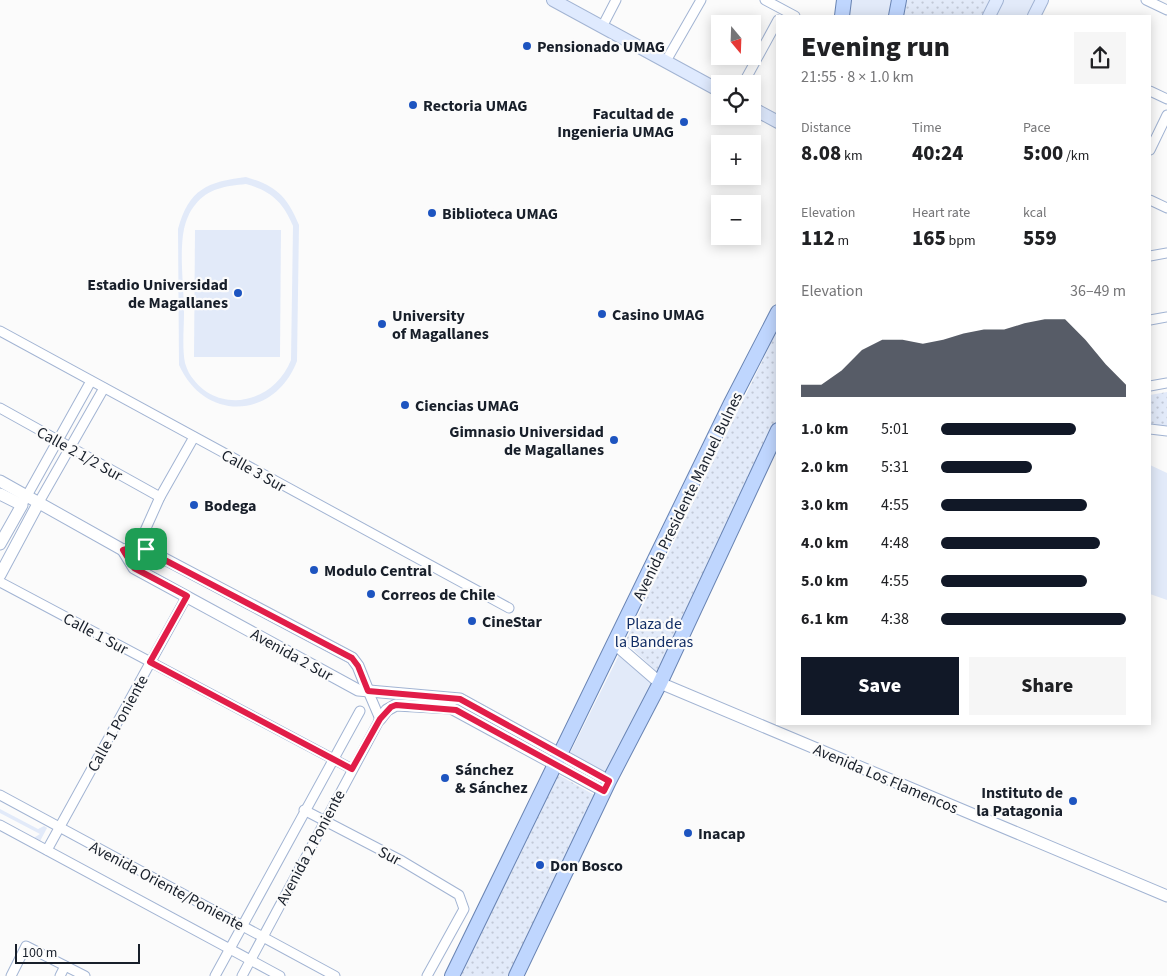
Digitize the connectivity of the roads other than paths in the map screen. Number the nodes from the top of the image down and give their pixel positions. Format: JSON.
{"nodes":[{"id":1,"x":553,"y":0,"type":"edge"},
{"id":2,"x":616,"y":0,"type":"edge"},
{"id":3,"x":701,"y":0,"type":"edge"},
{"id":4,"x":765,"y":0,"type":"edge"},
{"id":5,"x":844,"y":0,"type":"edge"},
{"id":6,"x":899,"y":0,"type":"edge"},
{"id":7,"x":996,"y":0,"type":"edge"},
{"id":8,"x":1042,"y":0,"type":"edge"},
{"id":9,"x":1146,"y":0,"type":"edge"},
{"id":10,"x":1167,"y":10,"type":"edge"},
{"id":11,"x":781,"y":13,"type":"edge"},
{"id":12,"x":842,"y":15,"type":"edge"},
{"id":13,"x":896,"y":15,"type":"edge"},
{"id":14,"x":988,"y":15,"type":"edge"},
{"id":15,"x":1034,"y":15,"type":"edge"},
{"id":16,"x":776,"y":24,"type":"edge"},
{"id":17,"x":602,"y":27,"type":"junction"},
{"id":18,"x":666,"y":61,"type":"junction"},
{"id":19,"x":748,"y":75,"type":"edge"},
{"id":20,"x":711,"y":85,"type":"edge"},
{"id":21,"x":1151,"y":91,"type":"edge"},
{"id":22,"x":1167,"y":99,"type":"edge"},
{"id":23,"x":761,"y":113,"type":"edge"},
{"id":24,"x":1167,"y":114,"type":"edge"},
{"id":25,"x":776,"y":121,"type":"edge"},
{"id":26,"x":1151,"y":148,"type":"edge"},
{"id":27,"x":1151,"y":200,"type":"edge"},
{"id":28,"x":1167,"y":208,"type":"edge"},
{"id":29,"x":1167,"y":253,"type":"edge"},
{"id":30,"x":1151,"y":256,"type":"edge"},
{"id":31,"x":776,"y":316,"type":"edge"},
{"id":32,"x":1167,"y":317,"type":"edge"},
{"id":33,"x":1151,"y":320,"type":"edge"},
{"id":34,"x":0,"y":331,"type":"edge"},
{"id":35,"x":92,"y":381,"type":"junction"},
{"id":36,"x":1167,"y":383,"type":"edge"},
{"id":37,"x":1151,"y":386,"type":"edge"},
{"id":38,"x":104,"y":388,"type":"junction"},
{"id":39,"x":0,"y":408,"type":"edge"},
{"id":40,"x":1151,"y":429,"type":"edge"},
{"id":41,"x":1167,"y":431,"type":"edge"},
{"id":42,"x":776,"y":434,"type":"edge"},
{"id":43,"x":194,"y":437,"type":"junction"},
{"id":44,"x":57,"y":440,"type":"junction"},
{"id":45,"x":70,"y":447,"type":"junction"},
{"id":46,"x":776,"y":448,"type":"edge"},
{"id":47,"x":760,"y":470,"type":"junction"},
{"id":48,"x":0,"y":481,"type":"edge"},
{"id":49,"x":0,"y":494,"type":"edge"},
{"id":50,"x":160,"y":497,"type":"junction"},
{"id":51,"x":24,"y":500,"type":"junction"},
{"id":52,"x":36,"y":507,"type":"junction"},
{"id":53,"x":0,"y":544,"type":"edge"},
{"id":54,"x":146,"y":549,"type":"junction"},
{"id":55,"x":123,"y":550,"type":"junction"},
{"id":56,"x":0,"y":576,"type":"edge"},
{"id":57,"x":0,"y":582,"type":"edge"},
{"id":58,"x":187,"y":596,"type":"junction"},
{"id":59,"x":509,"y":608,"type":"dead end"},
{"id":60,"x":615,"y":644,"type":"junction"},
{"id":61,"x":150,"y":662,"type":"junction"},
{"id":62,"x":660,"y":683,"type":"junction"},
{"id":63,"x":368,"y":691,"type":"junction"},
{"id":64,"x":360,"y":711,"type":"dead end"},
{"id":65,"x":380,"y":719,"type":"junction"},
{"id":66,"x":333,"y":759,"type":"junction"},
{"id":67,"x":558,"y":760,"type":"junction"},
{"id":68,"x":352,"y":769,"type":"junction"},
{"id":69,"x":607,"y":786,"type":"junction"},
{"id":70,"x":0,"y":795,"type":"edge"},
{"id":71,"x":304,"y":810,"type":"junction"},
{"id":72,"x":323,"y":820,"type":"junction"},
{"id":73,"x":0,"y":825,"type":"edge"},
{"id":74,"x":60,"y":827,"type":"junction"},
{"id":75,"x":47,"y":850,"type":"junction"},
{"id":76,"x":1167,"y":896,"type":"edge"},
{"id":77,"x":242,"y":926,"type":"junction"},
{"id":78,"x":262,"y":937,"type":"junction"},
{"id":79,"x":230,"y":948,"type":"junction"},
{"id":80,"x":250,"y":960,"type":"junction"},
{"id":81,"x":65,"y":966,"type":"junction"},
{"id":82,"x":11,"y":976,"type":"edge"},
{"id":83,"x":60,"y":976,"type":"edge"},
{"id":84,"x":85,"y":976,"type":"edge"},
{"id":85,"x":214,"y":976,"type":"edge"},
{"id":86,"x":242,"y":976,"type":"edge"},
{"id":87,"x":280,"y":976,"type":"edge"},
{"id":88,"x":335,"y":976,"type":"edge"},
{"id":89,"x":428,"y":976,"type":"edge"},
{"id":90,"x":452,"y":976,"type":"edge"},
{"id":91,"x":516,"y":976,"type":"edge"}],
"edges":[{"from":1,"to":17,"type":"main road"},
{"from":2,"to":17,"type":"street"},
{"from":3,"to":18,"type":"street"},
{"from":4,"to":11,"type":"street"},
{"from":5,"to":12,"type":"main road"},
{"from":6,"to":13,"type":"main road"},
{"from":7,"to":14,"type":"main road"},
{"from":8,"to":15,"type":"main road"},
{"from":9,"to":10,"type":"street"},
{"from":16,"to":19,"type":"street"},
{"from":17,"to":18,"type":"main road"},
{"from":18,"to":20,"type":"main road"},
{"from":21,"to":22,"type":"street"},
{"from":23,"to":25,"type":"main road"},
{"from":24,"to":26,"type":"street"},
{"from":27,"to":28,"type":"street"},
{"from":29,"to":30,"type":"street"},
{"from":31,"to":60,"type":"main road","name":"Avenida Presidente Manuel Bulnes"},
{"from":32,"to":33,"type":"street"},
{"from":34,"to":35,"type":"street","name":"Calle 3 Sur"},
{"from":35,"to":38,"type":"street","name":"Calle 3 Sur"},
{"from":35,"to":44,"type":"street"},
{"from":36,"to":37,"type":"street"},
{"from":38,"to":43,"type":"street","name":"Calle 3 Sur"},
{"from":38,"to":45,"type":"street"},
{"from":39,"to":44,"type":"street","name":"Calle 2 1/2 Sur"},
{"from":40,"to":41,"type":"street"},
{"from":42,"to":47,"type":"main road"},
{"from":43,"to":50,"type":"street"},
{"from":43,"to":59,"type":"street","name":"Calle 3 Sur"},
{"from":44,"to":45,"type":"street","name":"Calle 2 1/2 Sur"},
{"from":44,"to":51,"type":"street"},
{"from":45,"to":50,"type":"street","name":"Calle 2 1/2 Sur"},
{"from":45,"to":52,"type":"street"},
{"from":46,"to":47,"type":"main road"},
{"from":47,"to":62,"type":"main road"},
{"from":48,"to":51,"type":"street","name":"Avenida 2 Sur"},
{"from":49,"to":51,"type":"street","name":"Avenida 2 Sur"},
{"from":50,"to":54,"type":"street"},
{"from":51,"to":52,"type":"street","name":"Avenida 2 Sur"},
{"from":51,"to":53,"type":"street"},
{"from":52,"to":55,"type":"street","name":"Avenida 2 Sur"},
{"from":52,"to":56,"type":"street"},
{"from":54,"to":55,"type":"street"},
{"from":54,"to":63,"type":"street","name":"Avenida 2 Sur"},
{"from":55,"to":58,"type":"street","name":"Avenida 2 Sur"},
{"from":57,"to":61,"type":"street","name":"Calle 1 Sur"},
{"from":58,"to":61,"type":"street","name":"Calle 1 Poniente"},
{"from":58,"to":63,"type":"street","name":"Avenida 2 Sur"},
{"from":60,"to":62,"type":"street","name":"Avenida Los Flamencos"},
{"from":60,"to":67,"type":"main road","name":"Avenida Presidente Manuel Bulnes"},
{"from":61,"to":66,"type":"street","name":"Calle 1 Sur"},
{"from":61,"to":74,"type":"street","name":"Calle 1 Poniente"},
{"from":62,"to":69,"type":"main road"},
{"from":62,"to":76,"type":"street","name":"Avenida Los Flamencos"},
{"from":63,"to":65,"type":"street"},
{"from":63,"to":67,"type":"street"},
{"from":64,"to":66,"type":"street","name":"Avenida 2 Poniente"},
{"from":65,"to":67,"type":"street"},
{"from":65,"to":68,"type":"street","name":"Avenida 2 Poniente"},
{"from":66,"to":68,"type":"street","name":"Calle 1 Sur"},
{"from":66,"to":71,"type":"street","name":"Avenida 2 Poniente"},
{"from":67,"to":69,"type":"street"},
{"from":67,"to":90,"type":"main road","name":"Avenida Presidente Manuel Bulnes"},
{"from":68,"to":72,"type":"street","name":"Avenida 2 Poniente"},
{"from":69,"to":91,"type":"main road"},
{"from":70,"to":74,"type":"street","name":"Avenida Oriente/Poniente"},
{"from":71,"to":72,"type":"street","name":"Sur"},
{"from":71,"to":77,"type":"street","name":"Avenida 2 Poniente"},
{"from":72,"to":78,"type":"street","name":"Avenida 2 Poniente"},
{"from":72,"to":89,"type":"street","name":"Sur"},
{"from":73,"to":75,"type":"street","name":"Avenida Oriente/Poniente"},
{"from":74,"to":75,"type":"street","name":"Calle 1 Poniente"},
{"from":74,"to":77,"type":"street","name":"Avenida Oriente/Poniente"},
{"from":75,"to":79,"type":"street","name":"Avenida Oriente/Poniente"},
{"from":77,"to":78,"type":"street","name":"Avenida Oriente/Poniente"},
{"from":77,"to":79,"type":"street","name":"Avenida 2 Poniente"},
{"from":78,"to":80,"type":"street","name":"Avenida 2 Poniente"},
{"from":78,"to":88,"type":"street","name":"Avenida Oriente/Poniente"},
{"from":79,"to":80,"type":"street","name":"Avenida Oriente/Poniente"},
{"from":79,"to":85,"type":"street","name":"Avenida 2 Poniente"},
{"from":80,"to":86,"type":"street","name":"Avenida 2 Poniente"},
{"from":80,"to":87,"type":"street","name":"Avenida Oriente/Poniente"},
{"from":81,"to":82,"type":"street"},
{"from":81,"to":83,"type":"street"},
{"from":81,"to":84,"type":"street"}]}
